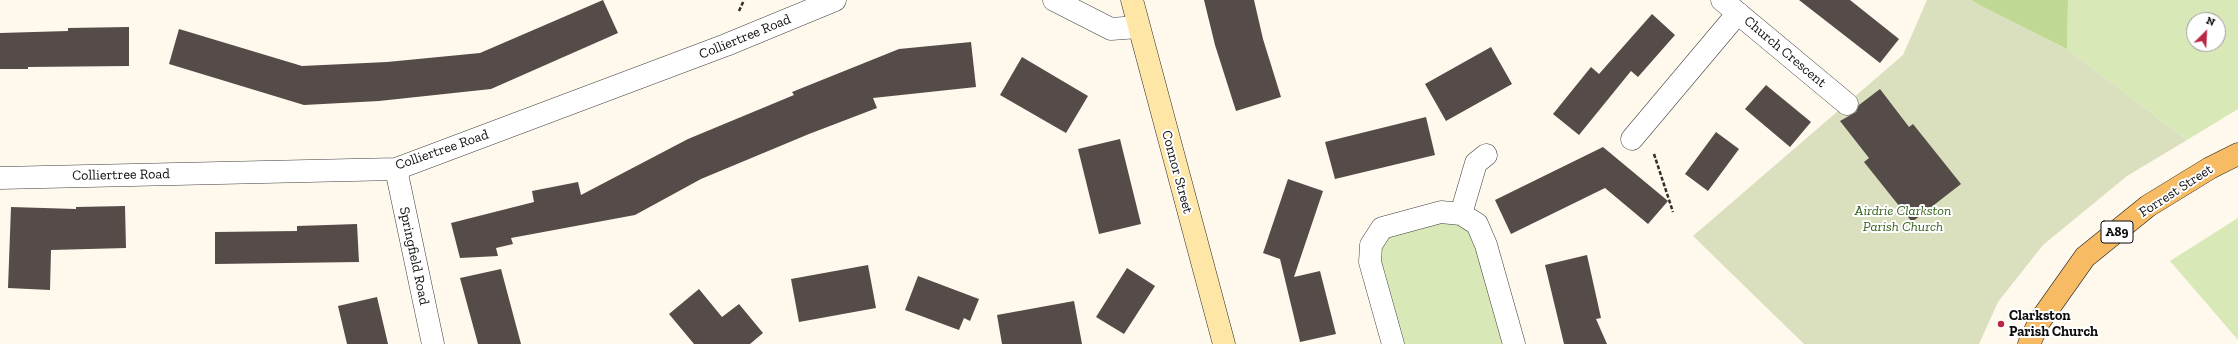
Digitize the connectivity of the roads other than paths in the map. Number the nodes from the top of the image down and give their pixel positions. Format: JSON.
{"nodes":[{"id":1,"x":836,"y":0,"type":"edge"},
{"id":2,"x":1054,"y":0,"type":"edge"},
{"id":3,"x":1132,"y":0,"type":"edge"},
{"id":4,"x":1730,"y":6,"type":"edge"},
{"id":5,"x":1138,"y":27,"type":"junction"},
{"id":6,"x":1847,"y":104,"type":"dead end"},
{"id":7,"x":1638,"y":131,"type":"road end"},
{"id":8,"x":2238,"y":154,"type":"edge"},
{"id":9,"x":1486,"y":155,"type":"dead end"},
{"id":10,"x":396,"y":168,"type":"junction"},
{"id":11,"x":0,"y":178,"type":"edge"},
{"id":12,"x":1461,"y":214,"type":"junction"},
{"id":13,"x":433,"y":344,"type":"edge"},
{"id":14,"x":1224,"y":344,"type":"edge"},
{"id":15,"x":1393,"y":344,"type":"edge"},
{"id":16,"x":1514,"y":344,"type":"edge"},
{"id":17,"x":2029,"y":344,"type":"edge"}],
"edges":[{"from":1,"to":10,"type":"street","name":"Colliertree Road"},
{"from":2,"to":5,"type":"street"},
{"from":3,"to":5,"type":"main road","name":"Connor Street"},
{"from":4,"to":6,"type":"street","name":"Church Crescent"},
{"from":4,"to":7,"type":"street"},
{"from":5,"to":14,"type":"main road","name":"Connor Street"},
{"from":8,"to":17,"type":"main road","name":"Forrest Street","number":"A89"},
{"from":9,"to":12,"type":"street"},
{"from":10,"to":11,"type":"street","name":"Colliertree Road"},
{"from":10,"to":13,"type":"street","name":"Springfield Road"},
{"from":12,"to":15,"type":"street"},
{"from":12,"to":16,"type":"street"}]}
